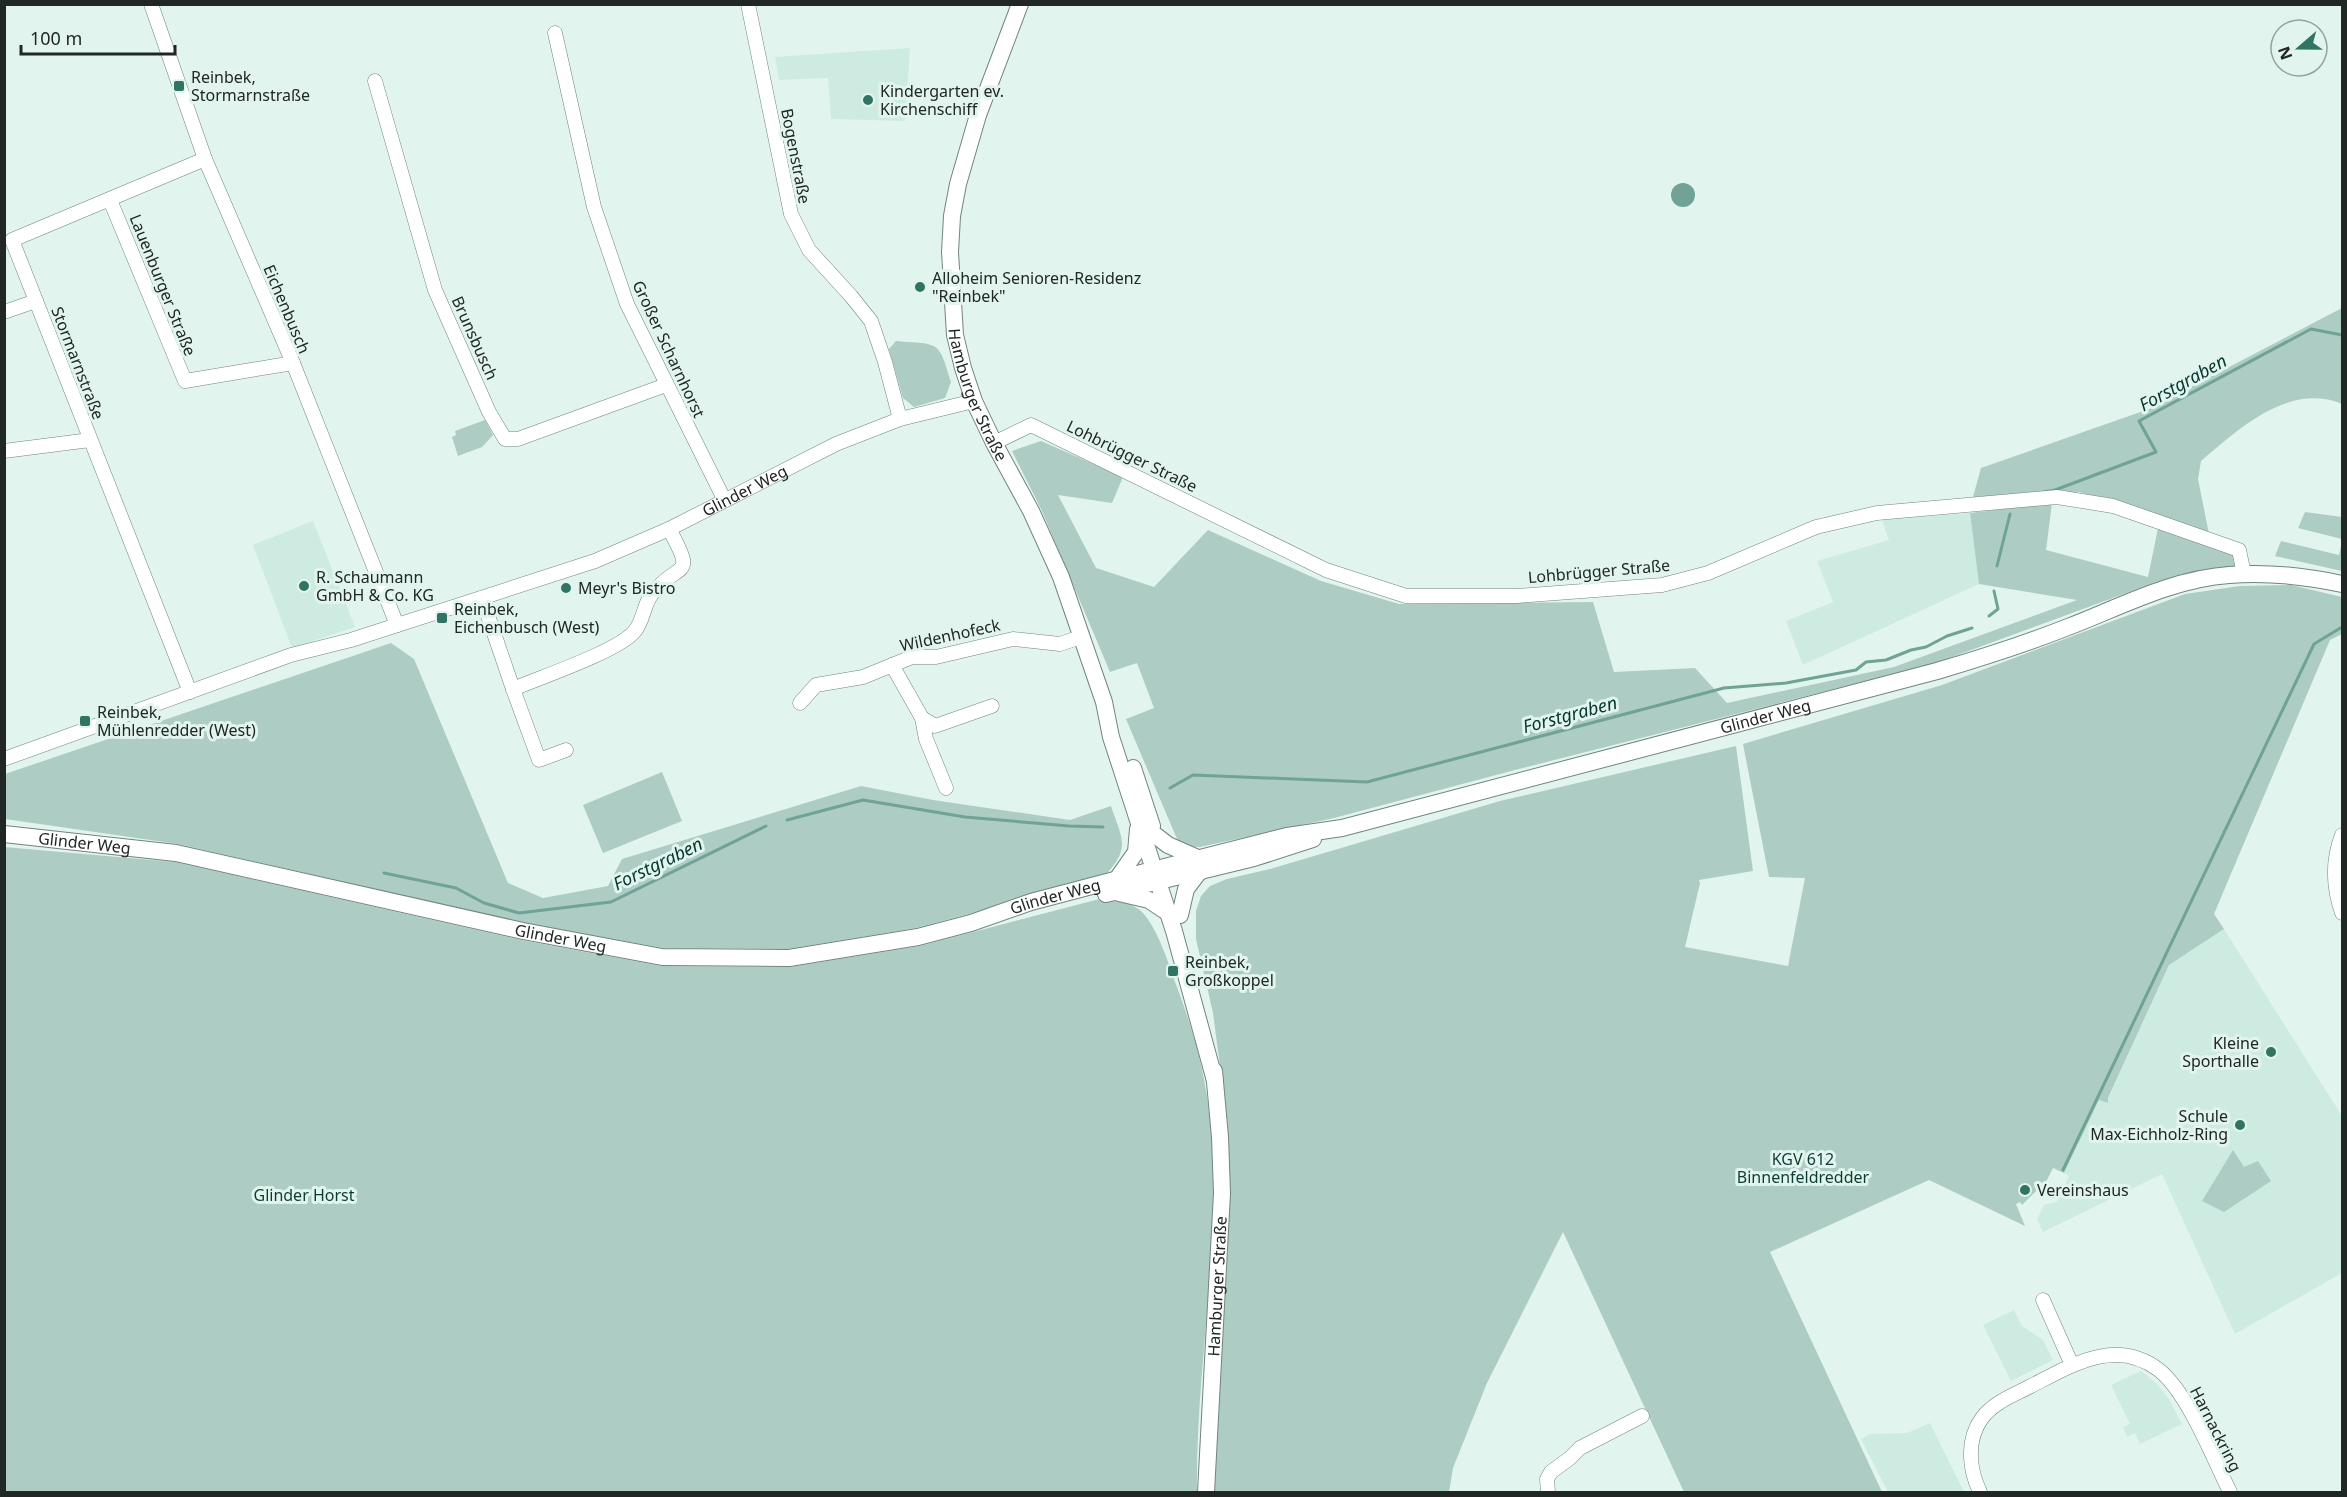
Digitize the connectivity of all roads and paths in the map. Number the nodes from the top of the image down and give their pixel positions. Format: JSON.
{"nodes":[{"id":1,"x":151,"y":4,"type":"edge"},
{"id":2,"x":748,"y":4,"type":"edge"},
{"id":3,"x":1020,"y":4,"type":"edge"},
{"id":4,"x":555,"y":33,"type":"dead end"},
{"id":5,"x":375,"y":81,"type":"dead end"},
{"id":6,"x":205,"y":159,"type":"junction"},
{"id":7,"x":110,"y":200,"type":"junction"},
{"id":8,"x":36,"y":301,"type":"junction"},
{"id":9,"x":4,"y":312,"type":"edge"},
{"id":10,"x":293,"y":363,"type":"junction"},
{"id":11,"x":666,"y":385,"type":"junction"},
{"id":12,"x":974,"y":401,"type":"junction"},
{"id":13,"x":900,"y":419,"type":"junction"},
{"id":14,"x":90,"y":440,"type":"junction"},
{"id":15,"x":994,"y":443,"type":"junction"},
{"id":16,"x":4,"y":451,"type":"edge"},
{"id":17,"x":724,"y":499,"type":"junction"},
{"id":18,"x":669,"y":529,"type":"junction"},
{"id":19,"x":2244,"y":574,"type":"junction"},
{"id":20,"x":2343,"y":584,"type":"edge"},
{"id":21,"x":482,"y":598,"type":"junction"},
{"id":22,"x":397,"y":625,"type":"junction"},
{"id":23,"x":1081,"y":637,"type":"junction"},
{"id":24,"x":892,"y":665,"type":"junction"},
{"id":25,"x":513,"y":689,"type":"junction"},
{"id":26,"x":190,"y":692,"type":"junction"},
{"id":27,"x":1104,"y":702,"type":"junction"},
{"id":28,"x":800,"y":704,"type":"dead end"},
{"id":29,"x":992,"y":706,"type":"dead end"},
{"id":30,"x":922,"y":718,"type":"junction"},
{"id":31,"x":566,"y":750,"type":"dead end"},
{"id":32,"x":4,"y":759,"type":"edge"},
{"id":33,"x":946,"y":788,"type":"dead end"},
{"id":34,"x":1138,"y":819,"type":"junction"},
{"id":35,"x":4,"y":834,"type":"edge"},
{"id":36,"x":1155,"y":835,"type":"junction"},
{"id":37,"x":2343,"y":835,"type":"edge"},
{"id":38,"x":1199,"y":865,"type":"junction"},
{"id":39,"x":1161,"y":874,"type":"junction"},
{"id":40,"x":1114,"y":886,"type":"junction"},
{"id":41,"x":1174,"y":913,"type":"junction"},
{"id":42,"x":2343,"y":913,"type":"edge"},
{"id":43,"x":2043,"y":1300,"type":"dead end"},
{"id":44,"x":2040,"y":1320,"type":"dead end"},
{"id":45,"x":2057,"y":1333,"type":"junction"},
{"id":46,"x":2072,"y":1365,"type":"junction"},
{"id":47,"x":1642,"y":1416,"type":"dead end"},
{"id":48,"x":1206,"y":1492,"type":"edge"},
{"id":49,"x":1548,"y":1492,"type":"edge"},
{"id":50,"x":1980,"y":1492,"type":"edge"},
{"id":51,"x":2230,"y":1492,"type":"edge"}],
"edges":[{"from":1,"to":6,"type":"street","name":"Eichenbusch"},
{"from":2,"to":13,"type":"street","name":"Bogenstraße"},
{"from":3,"to":12,"type":"main road","name":"Hamburger Straße"},
{"from":4,"to":11,"type":"street","name":"Großer Scharnhorst"},
{"from":5,"to":11,"type":"street","name":"Brunsbusch"},
{"from":6,"to":7,"type":"street","name":"Stormarnstraße"},
{"from":6,"to":10,"type":"street","name":"Eichenbusch"},
{"from":7,"to":8,"type":"street","name":"Stormarnstraße"},
{"from":7,"to":10,"type":"street","name":"Lauenburger Straße"},
{"from":8,"to":9,"type":"street"},
{"from":8,"to":14,"type":"street","name":"Stormarnstraße"},
{"from":10,"to":22,"type":"street","name":"Eichenbusch"},
{"from":11,"to":17,"type":"street","name":"Großer Scharnhorst"},
{"from":12,"to":13,"type":"street","name":"Glinder Weg"},
{"from":12,"to":15,"type":"main road","name":"Hamburger Straße"},
{"from":13,"to":17,"type":"street","name":"Glinder Weg"},
{"from":14,"to":16,"type":"street"},
{"from":14,"to":26,"type":"street","name":"Stormarnstraße"},
{"from":15,"to":19,"type":"street","name":"Lohbrügger Straße"},
{"from":15,"to":23,"type":"main road","name":"Hamburger Straße"},
{"from":17,"to":18,"type":"street","name":"Glinder Weg"},
{"from":18,"to":21,"type":"street","name":"Glinder Weg"},
{"from":18,"to":25,"type":"street"},
{"from":19,"to":20,"type":"main road","name":"Glinder Weg"},
{"from":19,"to":38,"type":"main road","name":"Glinder Weg"},
{"from":21,"to":22,"type":"street","name":"Glinder Weg"},
{"from":21,"to":25,"type":"street"},
{"from":22,"to":26,"type":"street","name":"Glinder Weg"},
{"from":23,"to":24,"type":"street","name":"Wildenhofeck"},
{"from":23,"to":27,"type":"main road","name":"Hamburger Straße"},
{"from":24,"to":28,"type":"street","name":"Wildenhofeck"},
{"from":24,"to":30,"type":"street"},
{"from":25,"to":31,"type":"street"},
{"from":26,"to":32,"type":"street","name":"Glinder Weg"},
{"from":27,"to":34,"type":"main road","name":"Hamburger Straße"},
{"from":27,"to":36,"type":"main road","name":"Hamburger Straße"},
{"from":29,"to":30,"type":"street"},
{"from":30,"to":33,"type":"street"},
{"from":34,"to":39,"type":"main road","name":"Hamburger Straße"},
{"from":34,"to":40,"type":"main road"},
{"from":35,"to":40,"type":"main road","name":"Glinder Weg"},
{"from":36,"to":38,"type":"main road"},
{"from":36,"to":39,"type":"main road","name":"Hamburger Straße"},
{"from":37,"to":42,"type":"street"},
{"from":38,"to":39,"type":"main road","name":"Glinder Weg"},
{"from":38,"to":41,"type":"main road"},
{"from":39,"to":40,"type":"main road","name":"Glinder Weg"},
{"from":39,"to":41,"type":"main road","name":"Hamburger Straße"},
{"from":40,"to":41,"type":"main road"},
{"from":41,"to":48,"type":"main road","name":"Hamburger Straße"},
{"from":43,"to":45,"type":"street"},
{"from":44,"to":45,"type":"street"},
{"from":45,"to":46,"type":"street"},
{"from":46,"to":50,"type":"street","name":"Harnackring"},
{"from":46,"to":51,"type":"street","name":"Harnackring"},
{"from":47,"to":49,"type":"street"}]}
